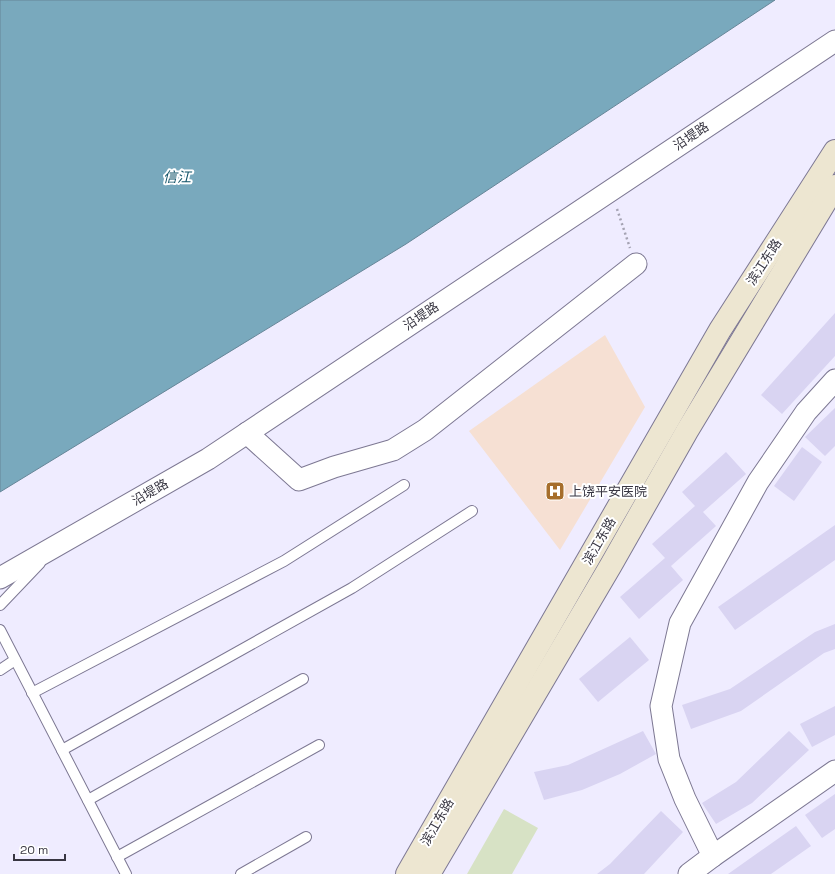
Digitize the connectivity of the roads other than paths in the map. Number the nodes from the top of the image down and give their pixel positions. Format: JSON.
{"nodes":[{"id":1,"x":835,"y":41,"type":"edge"},
{"id":2,"x":835,"y":151,"type":"edge"},
{"id":3,"x":835,"y":186,"type":"edge"},
{"id":4,"x":822,"y":203,"type":"edge"},
{"id":5,"x":636,"y":264,"type":"road end"},
{"id":6,"x":835,"y":380,"type":"edge"},
{"id":7,"x":247,"y":433,"type":"junction"},
{"id":8,"x":404,"y":485,"type":"dead end"},
{"id":9,"x":472,"y":511,"type":"dead end"},
{"id":10,"x":57,"y":546,"type":"junction"},
{"id":11,"x":0,"y":578,"type":"edge"},
{"id":12,"x":0,"y":605,"type":"edge"},
{"id":13,"x":0,"y":630,"type":"edge"},
{"id":14,"x":15,"y":660,"type":"junction"},
{"id":15,"x":0,"y":670,"type":"edge"},
{"id":16,"x":303,"y":679,"type":"dead end"},
{"id":17,"x":32,"y":693,"type":"junction"},
{"id":18,"x":319,"y":745,"type":"dead end"},
{"id":19,"x":62,"y":750,"type":"junction"},
{"id":20,"x":835,"y":771,"type":"edge"},
{"id":21,"x":88,"y":800,"type":"junction"},
{"id":22,"x":306,"y":837,"type":"dead end"},
{"id":23,"x":713,"y":856,"type":"junction"},
{"id":24,"x":117,"y":857,"type":"junction"},
{"id":25,"x":126,"y":874,"type":"edge"},
{"id":26,"x":241,"y":874,"type":"edge"},
{"id":27,"x":407,"y":874,"type":"edge"},
{"id":28,"x":429,"y":874,"type":"edge"},
{"id":29,"x":689,"y":874,"type":"edge"}],
"edges":[{"from":1,"to":7,"type":"street","name":"沿堤路"},
{"from":2,"to":4,"type":"main road","name":"滨江东路"},
{"from":3,"to":4,"type":"main road","name":"滨江东路"},
{"from":4,"to":27,"type":"main road","name":"滨江东路"},
{"from":4,"to":28,"type":"main road","name":"滨江东路"},
{"from":5,"to":7,"type":"street"},
{"from":6,"to":23,"type":"street"},
{"from":7,"to":10,"type":"street","name":"沿堤路"},
{"from":8,"to":17,"type":"lane"},
{"from":9,"to":19,"type":"lane"},
{"from":10,"to":11,"type":"street","name":"沿堤路"},
{"from":10,"to":12,"type":"lane"},
{"from":13,"to":14,"type":"lane"},
{"from":14,"to":15,"type":"lane"},
{"from":14,"to":17,"type":"lane"},
{"from":16,"to":21,"type":"lane"},
{"from":17,"to":19,"type":"lane"},
{"from":18,"to":24,"type":"lane"},
{"from":19,"to":21,"type":"lane"},
{"from":20,"to":23,"type":"street"},
{"from":21,"to":24,"type":"lane"},
{"from":22,"to":26,"type":"lane"},
{"from":23,"to":29,"type":"street"},
{"from":24,"to":25,"type":"lane"}]}
